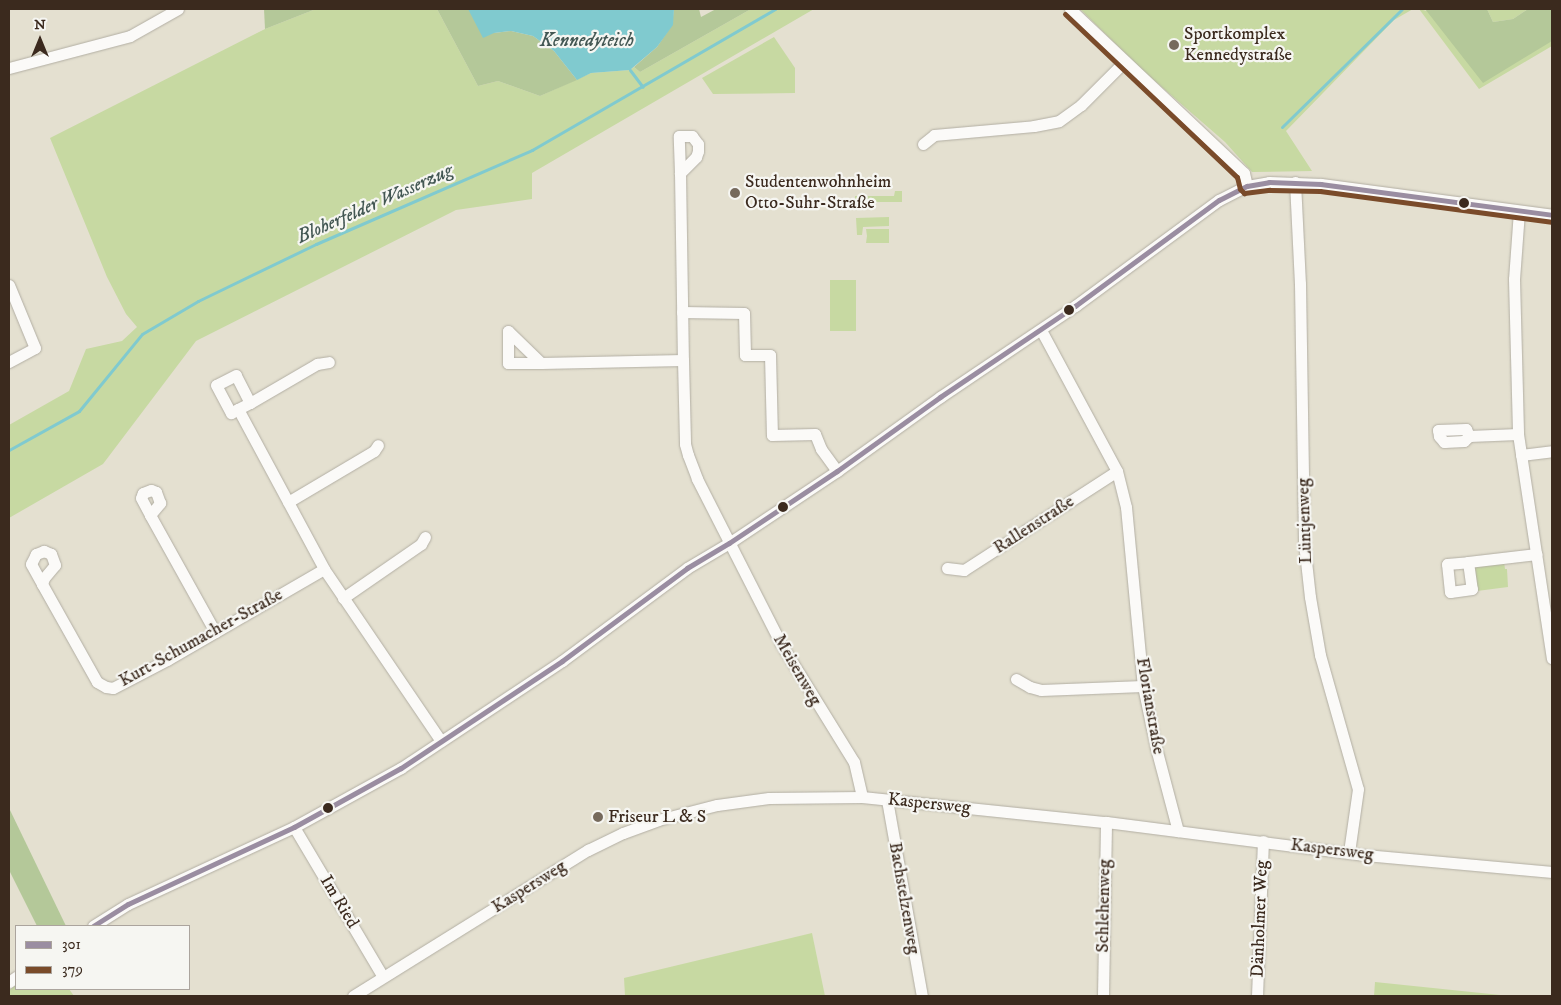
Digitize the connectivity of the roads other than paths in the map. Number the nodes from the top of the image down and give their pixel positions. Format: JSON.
{"nodes":[{"id":1,"x":178,"y":9,"type":"edge"},
{"id":2,"x":1070,"y":9,"type":"edge"},
{"id":3,"x":1125,"y":61,"type":"junction"},
{"id":4,"x":9,"y":68,"type":"edge"},
{"id":5,"x":924,"y":144,"type":"dead end"},
{"id":6,"x":680,"y":174,"type":"dead end"},
{"id":7,"x":1295,"y":182,"type":"junction"},
{"id":8,"x":1247,"y":186,"type":"junction"},
{"id":9,"x":1519,"y":212,"type":"junction"},
{"id":10,"x":1552,"y":215,"type":"edge"},
{"id":11,"x":9,"y":285,"type":"edge"},
{"id":12,"x":682,"y":312,"type":"junction"},
{"id":13,"x":1041,"y":330,"type":"junction"},
{"id":14,"x":683,"y":360,"type":"junction"},
{"id":15,"x":9,"y":362,"type":"edge"},
{"id":16,"x":329,"y":362,"type":"dead end"},
{"id":17,"x":541,"y":363,"type":"dead end"},
{"id":18,"x":250,"y":402,"type":"junction"},
{"id":19,"x":238,"y":409,"type":"junction"},
{"id":20,"x":1518,"y":434,"type":"junction"},
{"id":21,"x":1469,"y":436,"type":"dead end"},
{"id":22,"x":378,"y":445,"type":"dead end"},
{"id":23,"x":1552,"y":450,"type":"edge"},
{"id":24,"x":1521,"y":455,"type":"junction"},
{"id":25,"x":836,"y":471,"type":"junction"},
{"id":26,"x":1117,"y":471,"type":"junction"},
{"id":27,"x":288,"y":502,"type":"junction"},
{"id":28,"x":150,"y":515,"type":"dead end"},
{"id":29,"x":425,"y":537,"type":"dead end"},
{"id":30,"x":730,"y":543,"type":"junction"},
{"id":31,"x":1537,"y":554,"type":"junction"},
{"id":32,"x":1468,"y":562,"type":"dead end"},
{"id":33,"x":947,"y":568,"type":"dead end"},
{"id":34,"x":324,"y":569,"type":"junction"},
{"id":35,"x":42,"y":584,"type":"dead end"},
{"id":36,"x":343,"y":598,"type":"junction"},
{"id":37,"x":215,"y":632,"type":"junction"},
{"id":38,"x":1552,"y":657,"type":"edge"},
{"id":39,"x":1016,"y":679,"type":"dead end"},
{"id":40,"x":1143,"y":686,"type":"junction"},
{"id":41,"x":441,"y":741,"type":"junction"},
{"id":42,"x":862,"y":797,"type":"junction"},
{"id":43,"x":887,"y":800,"type":"junction"},
{"id":44,"x":1106,"y":822,"type":"junction"},
{"id":45,"x":294,"y":827,"type":"junction"},
{"id":46,"x":1178,"y":831,"type":"junction"},
{"id":47,"x":1263,"y":841,"type":"junction"},
{"id":48,"x":1349,"y":852,"type":"junction"},
{"id":49,"x":1552,"y":872,"type":"edge"},
{"id":50,"x":96,"y":925,"type":"edge"},
{"id":51,"x":383,"y":977,"type":"junction"},
{"id":52,"x":1106,"y":994,"type":"edge"},
{"id":53,"x":353,"y":996,"type":"edge"},
{"id":54,"x":922,"y":996,"type":"edge"},
{"id":55,"x":1257,"y":996,"type":"edge"}],
"edges":[{"from":1,"to":4,"type":"street"},
{"from":2,"to":3,"type":"street"},
{"from":3,"to":5,"type":"street"},
{"from":3,"to":8,"type":"street"},
{"from":6,"to":12,"type":"street","name":"Meisenweg"},
{"from":7,"to":8,"type":"street"},
{"from":7,"to":9,"type":"street"},
{"from":7,"to":48,"type":"street","name":"Lüntjenweg"},
{"from":8,"to":13,"type":"street"},
{"from":9,"to":10,"type":"street"},
{"from":9,"to":20,"type":"street"},
{"from":11,"to":15,"type":"street"},
{"from":12,"to":14,"type":"street","name":"Meisenweg"},
{"from":12,"to":25,"type":"street"},
{"from":13,"to":25,"type":"street"},
{"from":13,"to":26,"type":"street","name":"Florianstraße"},
{"from":14,"to":17,"type":"street"},
{"from":14,"to":30,"type":"street","name":"Meisenweg"},
{"from":16,"to":18,"type":"street"},
{"from":18,"to":19,"type":"street"},
{"from":18,"to":19,"type":"street"},
{"from":19,"to":27,"type":"street"},
{"from":20,"to":21,"type":"street"},
{"from":20,"to":24,"type":"street"},
{"from":22,"to":27,"type":"street"},
{"from":23,"to":24,"type":"street"},
{"from":24,"to":31,"type":"street"},
{"from":25,"to":30,"type":"street"},
{"from":26,"to":33,"type":"street","name":"Rallenstraße"},
{"from":26,"to":40,"type":"street","name":"Florianstraße"},
{"from":27,"to":34,"type":"street"},
{"from":28,"to":37,"type":"street"},
{"from":29,"to":36,"type":"street"},
{"from":30,"to":41,"type":"street"},
{"from":30,"to":42,"type":"street","name":"Meisenweg"},
{"from":31,"to":32,"type":"street"},
{"from":31,"to":38,"type":"street"},
{"from":34,"to":36,"type":"street"},
{"from":34,"to":37,"type":"street","name":"Kurt-Schumacher-Straße"},
{"from":35,"to":37,"type":"street","name":"Kurt-Schumacher-Straße"},
{"from":36,"to":41,"type":"street"},
{"from":39,"to":40,"type":"street"},
{"from":40,"to":46,"type":"street","name":"Florianstraße"},
{"from":41,"to":45,"type":"street"},
{"from":42,"to":43,"type":"street","name":"Kaspersweg"},
{"from":42,"to":51,"type":"street","name":"Kaspersweg"},
{"from":43,"to":44,"type":"street","name":"Kaspersweg"},
{"from":43,"to":54,"type":"street","name":"Bachstelzenweg"},
{"from":44,"to":46,"type":"street","name":"Kaspersweg"},
{"from":44,"to":52,"type":"street","name":"Schlehenweg"},
{"from":45,"to":50,"type":"street"},
{"from":45,"to":51,"type":"street","name":"Im Ried"},
{"from":46,"to":47,"type":"street","name":"Kaspersweg"},
{"from":47,"to":48,"type":"street","name":"Kaspersweg"},
{"from":47,"to":55,"type":"street","name":"Dänholmer Weg"},
{"from":48,"to":49,"type":"street","name":"Kaspersweg"},
{"from":51,"to":53,"type":"street","name":"Kaspersweg"}]}
